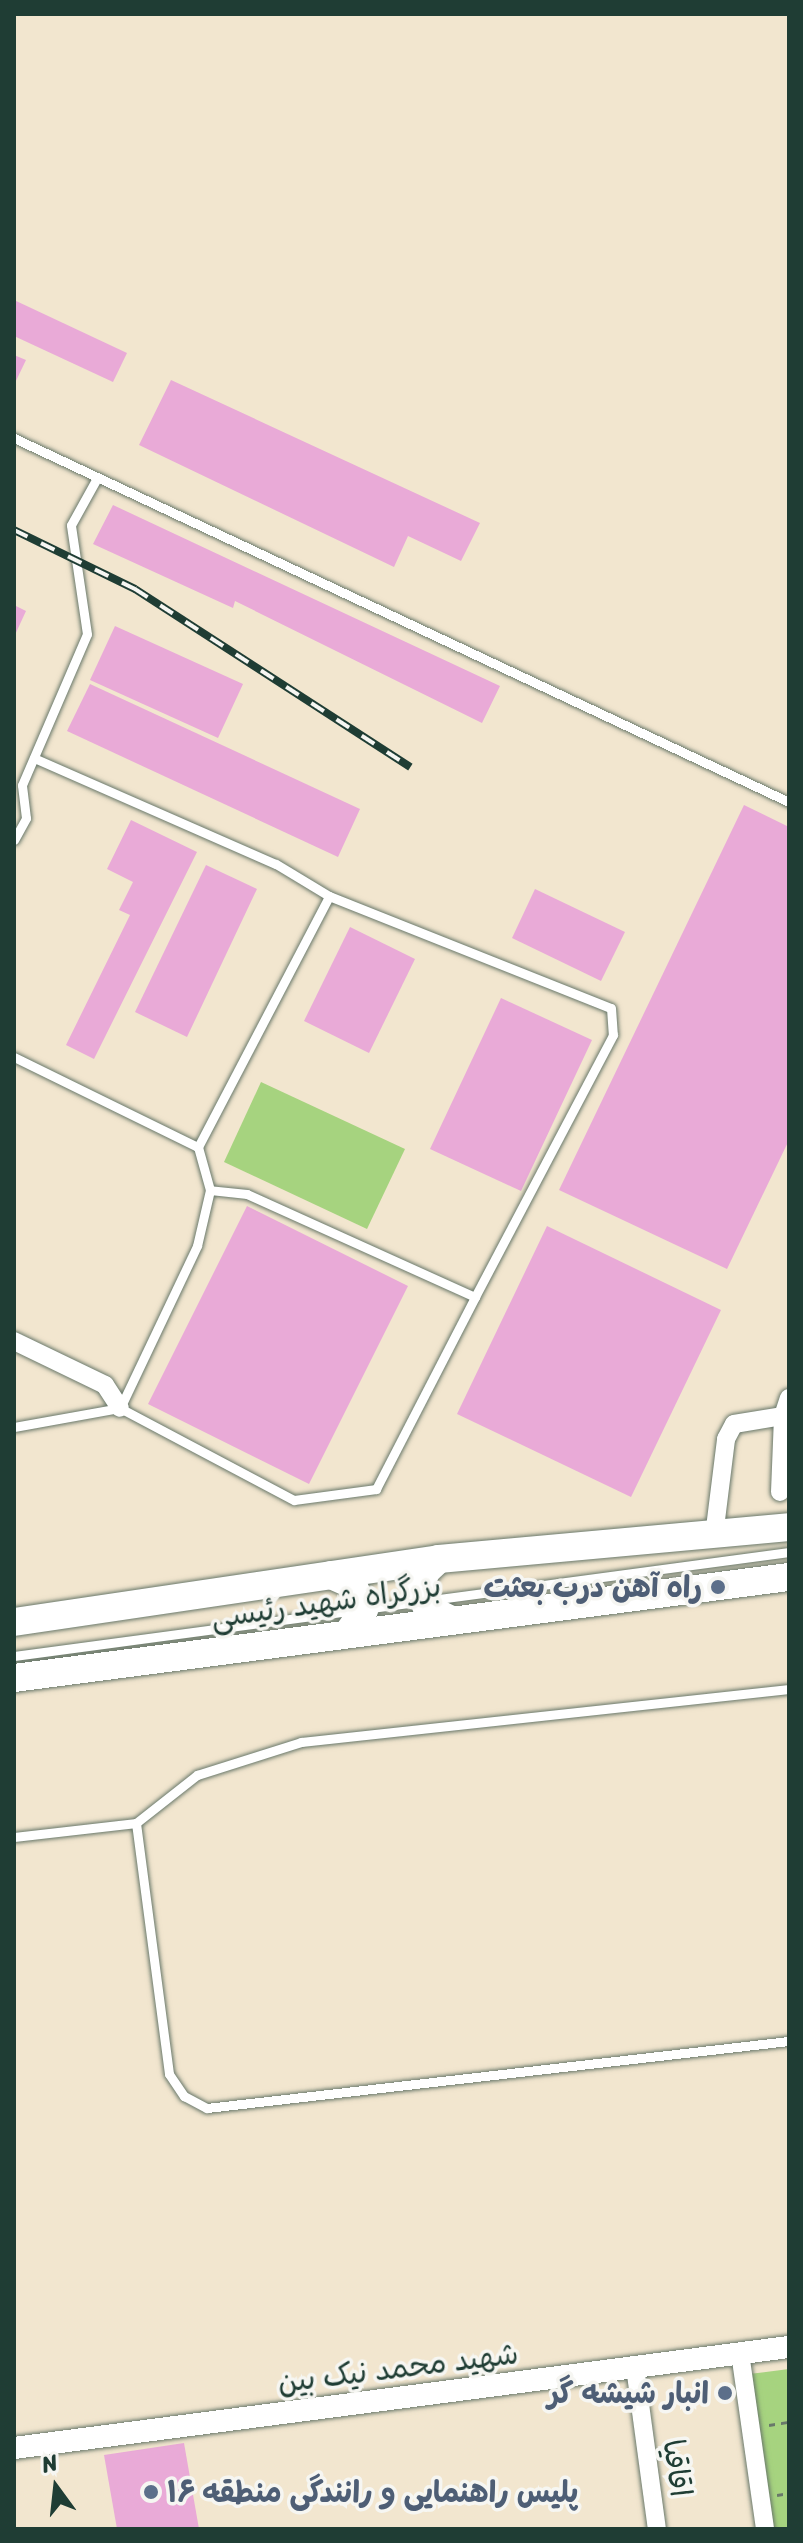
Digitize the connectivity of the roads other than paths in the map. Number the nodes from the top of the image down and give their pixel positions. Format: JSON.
{"nodes":[{"id":1,"x":14,"y":438,"type":"edge"},
{"id":2,"x":97,"y":478,"type":"junction"},
{"id":3,"x":34,"y":758,"type":"junction"},
{"id":4,"x":789,"y":802,"type":"edge"},
{"id":5,"x":14,"y":840,"type":"edge"},
{"id":6,"x":329,"y":896,"type":"junction"},
{"id":7,"x":14,"y":1057,"type":"edge"},
{"id":8,"x":198,"y":1147,"type":"junction"},
{"id":9,"x":210,"y":1190,"type":"junction"},
{"id":10,"x":475,"y":1297,"type":"junction"},
{"id":11,"x":14,"y":1341,"type":"edge"},
{"id":12,"x":789,"y":1398,"type":"edge"},
{"id":13,"x":120,"y":1408,"type":"junction"},
{"id":14,"x":786,"y":1417,"type":"edge"},
{"id":15,"x":14,"y":1427,"type":"edge"},
{"id":16,"x":780,"y":1492,"type":"dead end"},
{"id":17,"x":789,"y":1527,"type":"edge"},
{"id":18,"x":714,"y":1536,"type":"junction"},
{"id":19,"x":789,"y":1552,"type":"edge"},
{"id":20,"x":439,"y":1559,"type":"junction"},
{"id":21,"x":331,"y":1575,"type":"junction"},
{"id":22,"x":789,"y":1577,"type":"edge"},
{"id":23,"x":452,"y":1620,"type":"junction"},
{"id":24,"x":14,"y":1622,"type":"edge"},
{"id":25,"x":348,"y":1633,"type":"junction"},
{"id":26,"x":14,"y":1656,"type":"edge"},
{"id":27,"x":14,"y":1678,"type":"edge"},
{"id":28,"x":789,"y":1689,"type":"edge"},
{"id":29,"x":136,"y":1823,"type":"junction"},
{"id":30,"x":14,"y":1837,"type":"edge"},
{"id":31,"x":789,"y":2041,"type":"edge"},
{"id":32,"x":789,"y":2347,"type":"edge"},
{"id":33,"x":740,"y":2353,"type":"junction"},
{"id":34,"x":635,"y":2367,"type":"junction"},
{"id":35,"x":14,"y":2448,"type":"edge"},
{"id":36,"x":657,"y":2529,"type":"edge"},
{"id":37,"x":765,"y":2529,"type":"edge"}],
"edges":[{"from":1,"to":2,"type":"lane"},
{"from":2,"to":3,"type":"lane"},
{"from":2,"to":4,"type":"lane"},
{"from":3,"to":5,"type":"lane"},
{"from":3,"to":6,"type":"lane"},
{"from":6,"to":8,"type":"lane"},
{"from":6,"to":10,"type":"lane"},
{"from":7,"to":8,"type":"lane"},
{"from":8,"to":9,"type":"lane"},
{"from":9,"to":10,"type":"lane"},
{"from":9,"to":13,"type":"lane"},
{"from":10,"to":13,"type":"lane"},
{"from":11,"to":13,"type":"street"},
{"from":12,"to":14,"type":"street"},
{"from":13,"to":15,"type":"lane"},
{"from":14,"to":16,"type":"street"},
{"from":14,"to":18,"type":"street"},
{"from":17,"to":18,"type":"highway","name":"بزرگراه شهید رئیسی"},
{"from":18,"to":20,"type":"highway","name":"بزرگراه شهید رئیسی"},
{"from":19,"to":26,"type":"lane"},
{"from":20,"to":21,"type":"highway","name":"بزرگراه شهید رئیسی"},
{"from":20,"to":23,"type":"highway"},
{"from":21,"to":24,"type":"highway","name":"بزرگراه شهید رئیسی"},
{"from":21,"to":25,"type":"highway"},
{"from":22,"to":23,"type":"highway","name":"بزرگراه شهید رئیسی"},
{"from":23,"to":25,"type":"highway","name":"بزرگراه شهید رئیسی"},
{"from":25,"to":27,"type":"highway","name":"بزرگراه شهید رئیسی"},
{"from":28,"to":29,"type":"lane"},
{"from":29,"to":30,"type":"lane"},
{"from":29,"to":31,"type":"lane"},
{"from":32,"to":33,"type":"street","name":"شهید محمد نیک بین"},
{"from":33,"to":34,"type":"street","name":"شهید محمد نیک بین"},
{"from":33,"to":37,"type":"street"},
{"from":34,"to":35,"type":"street","name":"شهید محمد نیک بین"},
{"from":34,"to":36,"type":"street","name":"اقاقیا"}]}
